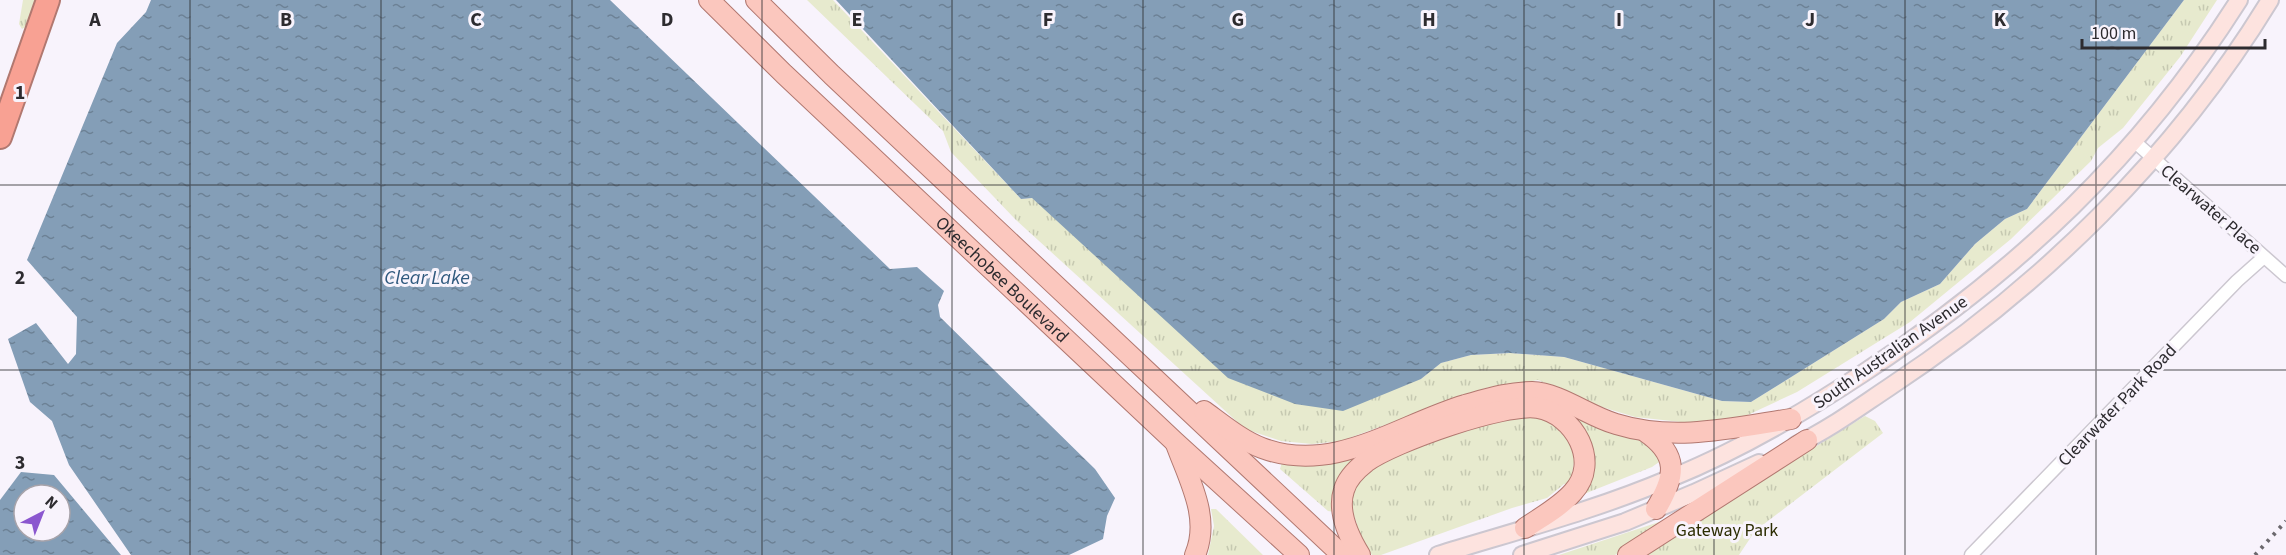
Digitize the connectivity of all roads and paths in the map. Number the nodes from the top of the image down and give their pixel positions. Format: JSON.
{"nodes":[{"id":1,"x":48,"y":0,"type":"edge"},
{"id":2,"x":709,"y":0,"type":"edge"},
{"id":3,"x":756,"y":0,"type":"edge"},
{"id":4,"x":2239,"y":0,"type":"edge"},
{"id":5,"x":2270,"y":0,"type":"edge"},
{"id":6,"x":0,"y":137,"type":"edge"},
{"id":7,"x":2135,"y":142,"type":"junction"},
{"id":8,"x":2153,"y":158,"type":"junction"},
{"id":9,"x":2264,"y":257,"type":"junction"},
{"id":10,"x":2286,"y":276,"type":"edge"},
{"id":11,"x":1148,"y":372,"type":"junction"},
{"id":12,"x":1791,"y":419,"type":"junction"},
{"id":13,"x":1646,"y":432,"type":"junction"},
{"id":14,"x":1807,"y":440,"type":"junction"},
{"id":15,"x":1175,"y":442,"type":"junction"},
{"id":16,"x":1671,"y":479,"type":"junction"},
{"id":17,"x":1656,"y":508,"type":"junction"},
{"id":18,"x":1526,"y":528,"type":"junction"},
{"id":19,"x":1195,"y":555,"type":"edge"},
{"id":20,"x":1299,"y":555,"type":"edge"},
{"id":21,"x":1342,"y":555,"type":"edge"},
{"id":22,"x":1360,"y":555,"type":"edge"},
{"id":23,"x":1438,"y":555,"type":"edge"},
{"id":24,"x":1522,"y":555,"type":"edge"},
{"id":25,"x":1628,"y":555,"type":"edge"},
{"id":26,"x":1971,"y":555,"type":"edge"}],
"edges":[{"from":1,"to":6,"type":"highway"},
{"from":2,"to":15,"type":"main road","name":"Okeechobee Boulevard"},
{"from":3,"to":11,"type":"main road","name":"Okeechobee Boulevard"},
{"from":4,"to":7,"type":"main road","name":"South Australian Avenue"},
{"from":5,"to":8,"type":"main road","name":"South Australian Avenue"},
{"from":7,"to":8,"type":"street","name":"Clearwater Place"},
{"from":7,"to":12,"type":"main road","name":"South Australian Avenue"},
{"from":8,"to":9,"type":"street","name":"Clearwater Place"},
{"from":8,"to":14,"type":"main road","name":"South Australian Avenue"},
{"from":9,"to":10,"type":"street","name":"Clearwater Place"},
{"from":9,"to":26,"type":"street","name":"Clearwater Park Road"},
{"from":11,"to":13,"type":"main road"},
{"from":11,"to":21,"type":"main road","name":"Okeechobee Boulevard"},
{"from":12,"to":13,"type":"main road"},
{"from":12,"to":16,"type":"main road","name":"South Australian Avenue"},
{"from":13,"to":16,"type":"main road"},
{"from":14,"to":17,"type":"main road","name":"South Australian Avenue"},
{"from":14,"to":25,"type":"main road"},
{"from":15,"to":19,"type":"main road"},
{"from":15,"to":20,"type":"main road","name":"Okeechobee Boulevard"},
{"from":16,"to":17,"type":"main road"},
{"from":16,"to":18,"type":"main road","name":"South Australian Avenue"},
{"from":17,"to":24,"type":"main road","name":"South Australian Avenue"},
{"from":18,"to":22,"type":"main road"},
{"from":18,"to":23,"type":"main road","name":"South Australian Avenue"}]}
